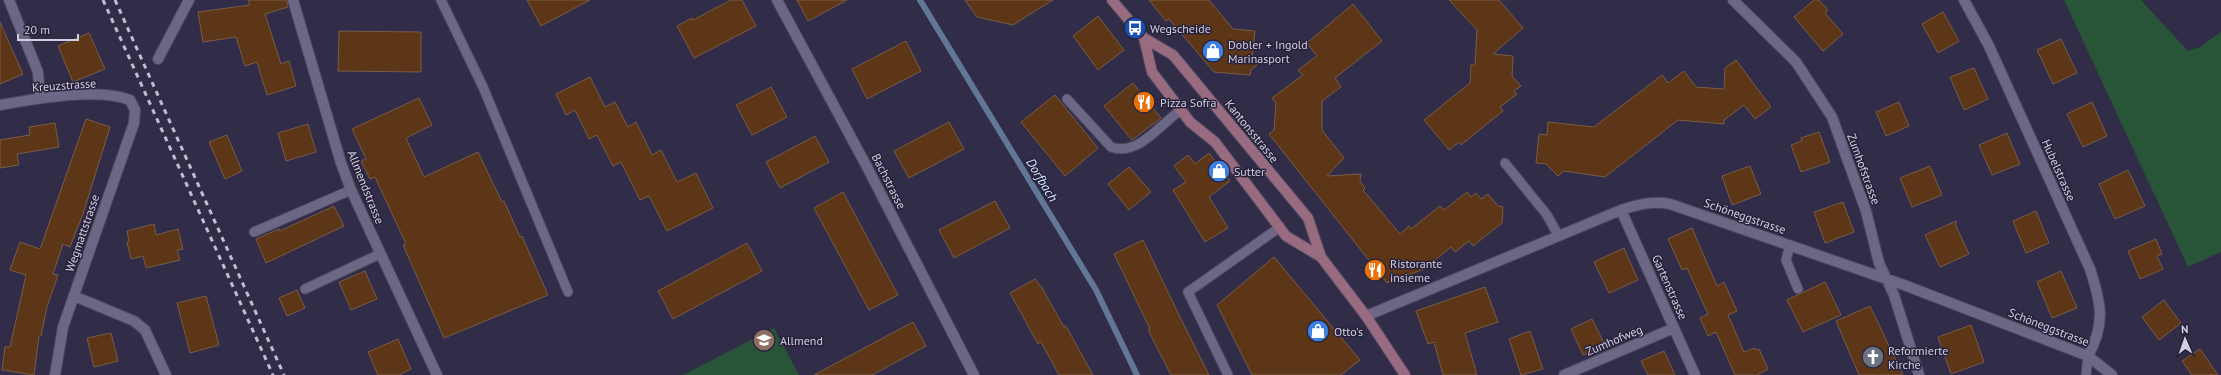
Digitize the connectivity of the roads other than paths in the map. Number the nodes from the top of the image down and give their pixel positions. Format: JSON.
{"nodes":[{"id":1,"x":9,"y":0,"type":"edge"},
{"id":2,"x":189,"y":0,"type":"edge"},
{"id":3,"x":293,"y":0,"type":"edge"},
{"id":4,"x":440,"y":0,"type":"edge"},
{"id":5,"x":777,"y":0,"type":"edge"},
{"id":6,"x":1112,"y":0,"type":"edge"},
{"id":7,"x":1733,"y":0,"type":"edge"},
{"id":8,"x":1964,"y":0,"type":"edge"},
{"id":9,"x":1144,"y":38,"type":"junction"},
{"id":10,"x":158,"y":59,"type":"dead end"},
{"id":11,"x":40,"y":98,"type":"junction"},
{"id":12,"x":1068,"y":99,"type":"dead end"},
{"id":13,"x":130,"y":100,"type":"joint"},
{"id":14,"x":0,"y":105,"type":"edge"},
{"id":15,"x":1181,"y":110,"type":"junction"},
{"id":16,"x":1504,"y":163,"type":"dead end"},
{"id":17,"x":351,"y":190,"type":"junction"},
{"id":18,"x":1621,"y":210,"type":"junction"},
{"id":19,"x":1280,"y":227,"type":"junction"},
{"id":20,"x":254,"y":232,"type":"dead end"},
{"id":21,"x":1558,"y":235,"type":"junction"},
{"id":22,"x":1790,"y":245,"type":"junction"},
{"id":23,"x":380,"y":254,"type":"junction"},
{"id":24,"x":1321,"y":257,"type":"junction"},
{"id":25,"x":1885,"y":280,"type":"junction"},
{"id":26,"x":305,"y":289,"type":"dead end"},
{"id":27,"x":1798,"y":289,"type":"dead end"},
{"id":28,"x":568,"y":292,"type":"dead end"},
{"id":29,"x":74,"y":296,"type":"junction"},
{"id":30,"x":1366,"y":316,"type":"junction"},
{"id":31,"x":1674,"y":328,"type":"junction"},
{"id":32,"x":2088,"y":356,"type":"junction"},
{"id":33,"x":55,"y":375,"type":"edge"},
{"id":34,"x":166,"y":375,"type":"edge"},
{"id":35,"x":437,"y":375,"type":"edge"},
{"id":36,"x":974,"y":375,"type":"edge"},
{"id":37,"x":1228,"y":375,"type":"edge"},
{"id":38,"x":1405,"y":375,"type":"edge"},
{"id":39,"x":1564,"y":375,"type":"edge"},
{"id":40,"x":1695,"y":375,"type":"edge"},
{"id":41,"x":1918,"y":375,"type":"edge"},
{"id":42,"x":2086,"y":375,"type":"edge"},
{"id":43,"x":2112,"y":375,"type":"edge"}],
"edges":[{"from":1,"to":11,"type":"street"},
{"from":2,"to":10,"type":"street"},
{"from":3,"to":17,"type":"street","name":"Allmendstrasse"},
{"from":4,"to":28,"type":"lane"},
{"from":5,"to":36,"type":"street","name":"Bachstrasse"},
{"from":6,"to":9,"type":"main road","name":"Kantonsstrasse"},
{"from":7,"to":25,"type":"street","name":"Zumhofstrasse"},
{"from":8,"to":32,"type":"street","name":"Hubelstrasse"},
{"from":9,"to":15,"type":"main road","name":"Kantonsstrasse"},
{"from":9,"to":24,"type":"main road","name":"Kantonsstrasse"},
{"from":11,"to":13,"type":"street","name":"Kreuzstrasse"},
{"from":11,"to":14,"type":"street","name":"Kreuzstrasse"},
{"from":12,"to":15,"type":"lane"},
{"from":13,"to":29,"type":"street","name":"Wegmattstrasse"},
{"from":15,"to":19,"type":"main road","name":"Kantonsstrasse"},
{"from":16,"to":21,"type":"lane"},
{"from":17,"to":20,"type":"lane"},
{"from":17,"to":23,"type":"street","name":"Allmendstrasse"},
{"from":18,"to":21,"type":"street","name":"Schöneggstrasse"},
{"from":18,"to":22,"type":"street","name":"Schöneggstrasse"},
{"from":18,"to":31,"type":"street","name":"Gartenstrasse"},
{"from":19,"to":24,"type":"main road","name":"Kantonsstrasse"},
{"from":19,"to":37,"type":"lane"},
{"from":21,"to":30,"type":"street","name":"Schöneggstrasse"},
{"from":22,"to":25,"type":"street","name":"Schöneggstrasse"},
{"from":22,"to":27,"type":"lane"},
{"from":23,"to":26,"type":"lane"},
{"from":23,"to":35,"type":"street","name":"Allmendstrasse"},
{"from":24,"to":30,"type":"main road","name":"Kantonsstrasse"},
{"from":25,"to":32,"type":"street","name":"Schöneggstrasse"},
{"from":25,"to":41,"type":"street","name":"Zumhofstrasse"},
{"from":29,"to":33,"type":"street","name":"Wegmattstrasse"},
{"from":29,"to":34,"type":"street"},
{"from":30,"to":38,"type":"main road","name":"Kantonsstrasse"},
{"from":31,"to":39,"type":"street","name":"Zumhofweg"},
{"from":31,"to":40,"type":"street","name":"Gartenstrasse"},
{"from":32,"to":42,"type":"lane"},
{"from":32,"to":43,"type":"street","name":"Schöneggstrasse"}]}
